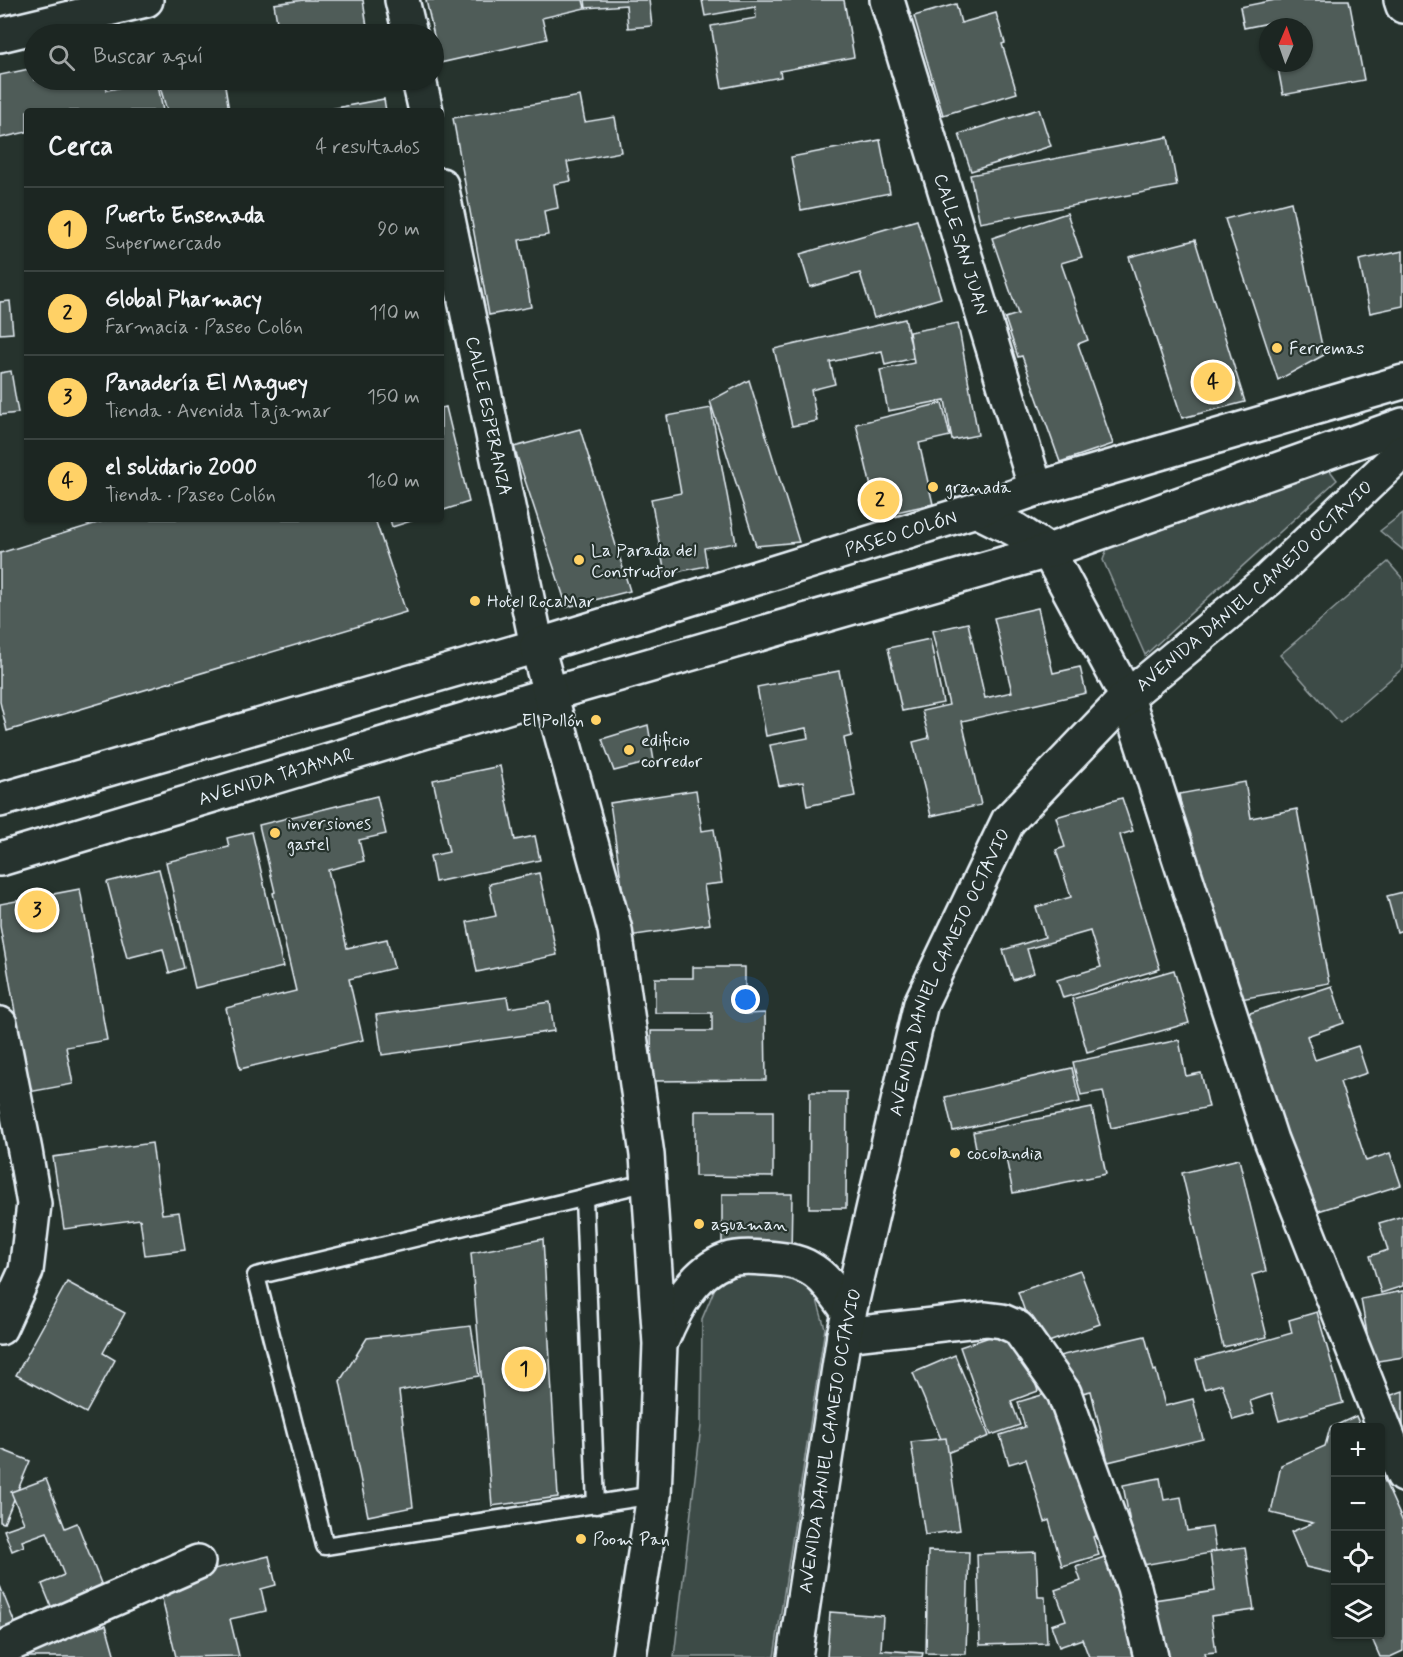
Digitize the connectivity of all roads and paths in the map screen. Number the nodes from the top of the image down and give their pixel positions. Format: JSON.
{"nodes":[{"id":1,"x":146,"y":0,"type":"edge"},
{"id":2,"x":402,"y":0,"type":"edge"},
{"id":3,"x":886,"y":0,"type":"edge"},
{"id":4,"x":1401,"y":0,"type":"edge"},
{"id":5,"x":1403,"y":6,"type":"edge"},
{"id":6,"x":46,"y":24,"type":"edge"},
{"id":7,"x":408,"y":24,"type":"edge"},
{"id":8,"x":24,"y":29,"type":"edge"},
{"id":9,"x":0,"y":35,"type":"edge"},
{"id":10,"x":421,"y":90,"type":"edge"},
{"id":11,"x":425,"y":108,"type":"edge"},
{"id":12,"x":444,"y":199,"type":"edge"},
{"id":13,"x":1403,"y":382,"type":"edge"},
{"id":14,"x":1403,"y":425,"type":"edge"},
{"id":15,"x":1403,"y":451,"type":"edge"},
{"id":16,"x":1036,"y":489,"type":"junction"},
{"id":17,"x":976,"y":510,"type":"junction"},
{"id":18,"x":1048,"y":551,"type":"junction"},
{"id":19,"x":537,"y":646,"type":"junction"},
{"id":20,"x":550,"y":694,"type":"junction"},
{"id":21,"x":1126,"y":697,"type":"junction"},
{"id":22,"x":0,"y":800,"type":"edge"},
{"id":23,"x":0,"y":859,"type":"edge"},
{"id":24,"x":0,"y":1024,"type":"edge"},
{"id":25,"x":648,"y":1182,"type":"junction"},
{"id":26,"x":584,"y":1198,"type":"junction"},
{"id":27,"x":847,"y":1324,"type":"junction"},
{"id":28,"x":0,"y":1328,"type":"edge"},
{"id":29,"x":660,"y":1344,"type":"junction"},
{"id":30,"x":1403,"y":1475,"type":"edge"},
{"id":31,"x":654,"y":1495,"type":"junction"},
{"id":32,"x":596,"y":1505,"type":"junction"},
{"id":33,"x":198,"y":1562,"type":"dead end"},
{"id":34,"x":0,"y":1649,"type":"edge"},
{"id":35,"x":629,"y":1657,"type":"edge"},
{"id":36,"x":795,"y":1657,"type":"edge"},
{"id":37,"x":1151,"y":1657,"type":"edge"}],
"edges":[{"from":1,"to":6,"type":"street"},
{"from":2,"to":7,"type":"street"},
{"from":3,"to":16,"type":"street","name":"CALLE SAN JUAN"},
{"from":4,"to":5,"type":"street"},
{"from":8,"to":9,"type":"street"},
{"from":10,"to":11,"type":"street"},
{"from":12,"to":19,"type":"street","name":"CALLE ESPERANZA"},
{"from":13,"to":16,"type":"street","name":"PASEO COLÓN"},
{"from":14,"to":18,"type":"street"},
{"from":15,"to":21,"type":"street","name":"AVENIDA DANIEL CAMEJO OCTAVIO"},
{"from":16,"to":17,"type":"street","name":"PASEO COLÓN"},
{"from":17,"to":18,"type":"street"},
{"from":17,"to":19,"type":"street","name":"PASEO COLÓN"},
{"from":18,"to":20,"type":"street"},
{"from":18,"to":21,"type":"street"},
{"from":19,"to":20,"type":"street","name":"CALLE ESPERANZA"},
{"from":19,"to":22,"type":"street"},
{"from":20,"to":23,"type":"street","name":"AVENIDA TAJAMAR"},
{"from":20,"to":25,"type":"street"},
{"from":21,"to":27,"type":"street","name":"AVENIDA DANIEL CAMEJO OCTAVIO"},
{"from":21,"to":30,"type":"street"},
{"from":24,"to":28,"type":"street"},
{"from":25,"to":26,"type":"lane"},
{"from":25,"to":29,"type":"street"},
{"from":26,"to":32,"type":"lane"},
{"from":26,"to":32,"type":"lane"},
{"from":27,"to":29,"type":"street"},
{"from":27,"to":36,"type":"street","name":"AVENIDA DANIEL CAMEJO OCTAVIO"},
{"from":27,"to":37,"type":"street"},
{"from":29,"to":31,"type":"street"},
{"from":31,"to":32,"type":"lane"},
{"from":31,"to":35,"type":"street"},
{"from":33,"to":34,"type":"street"}]}
